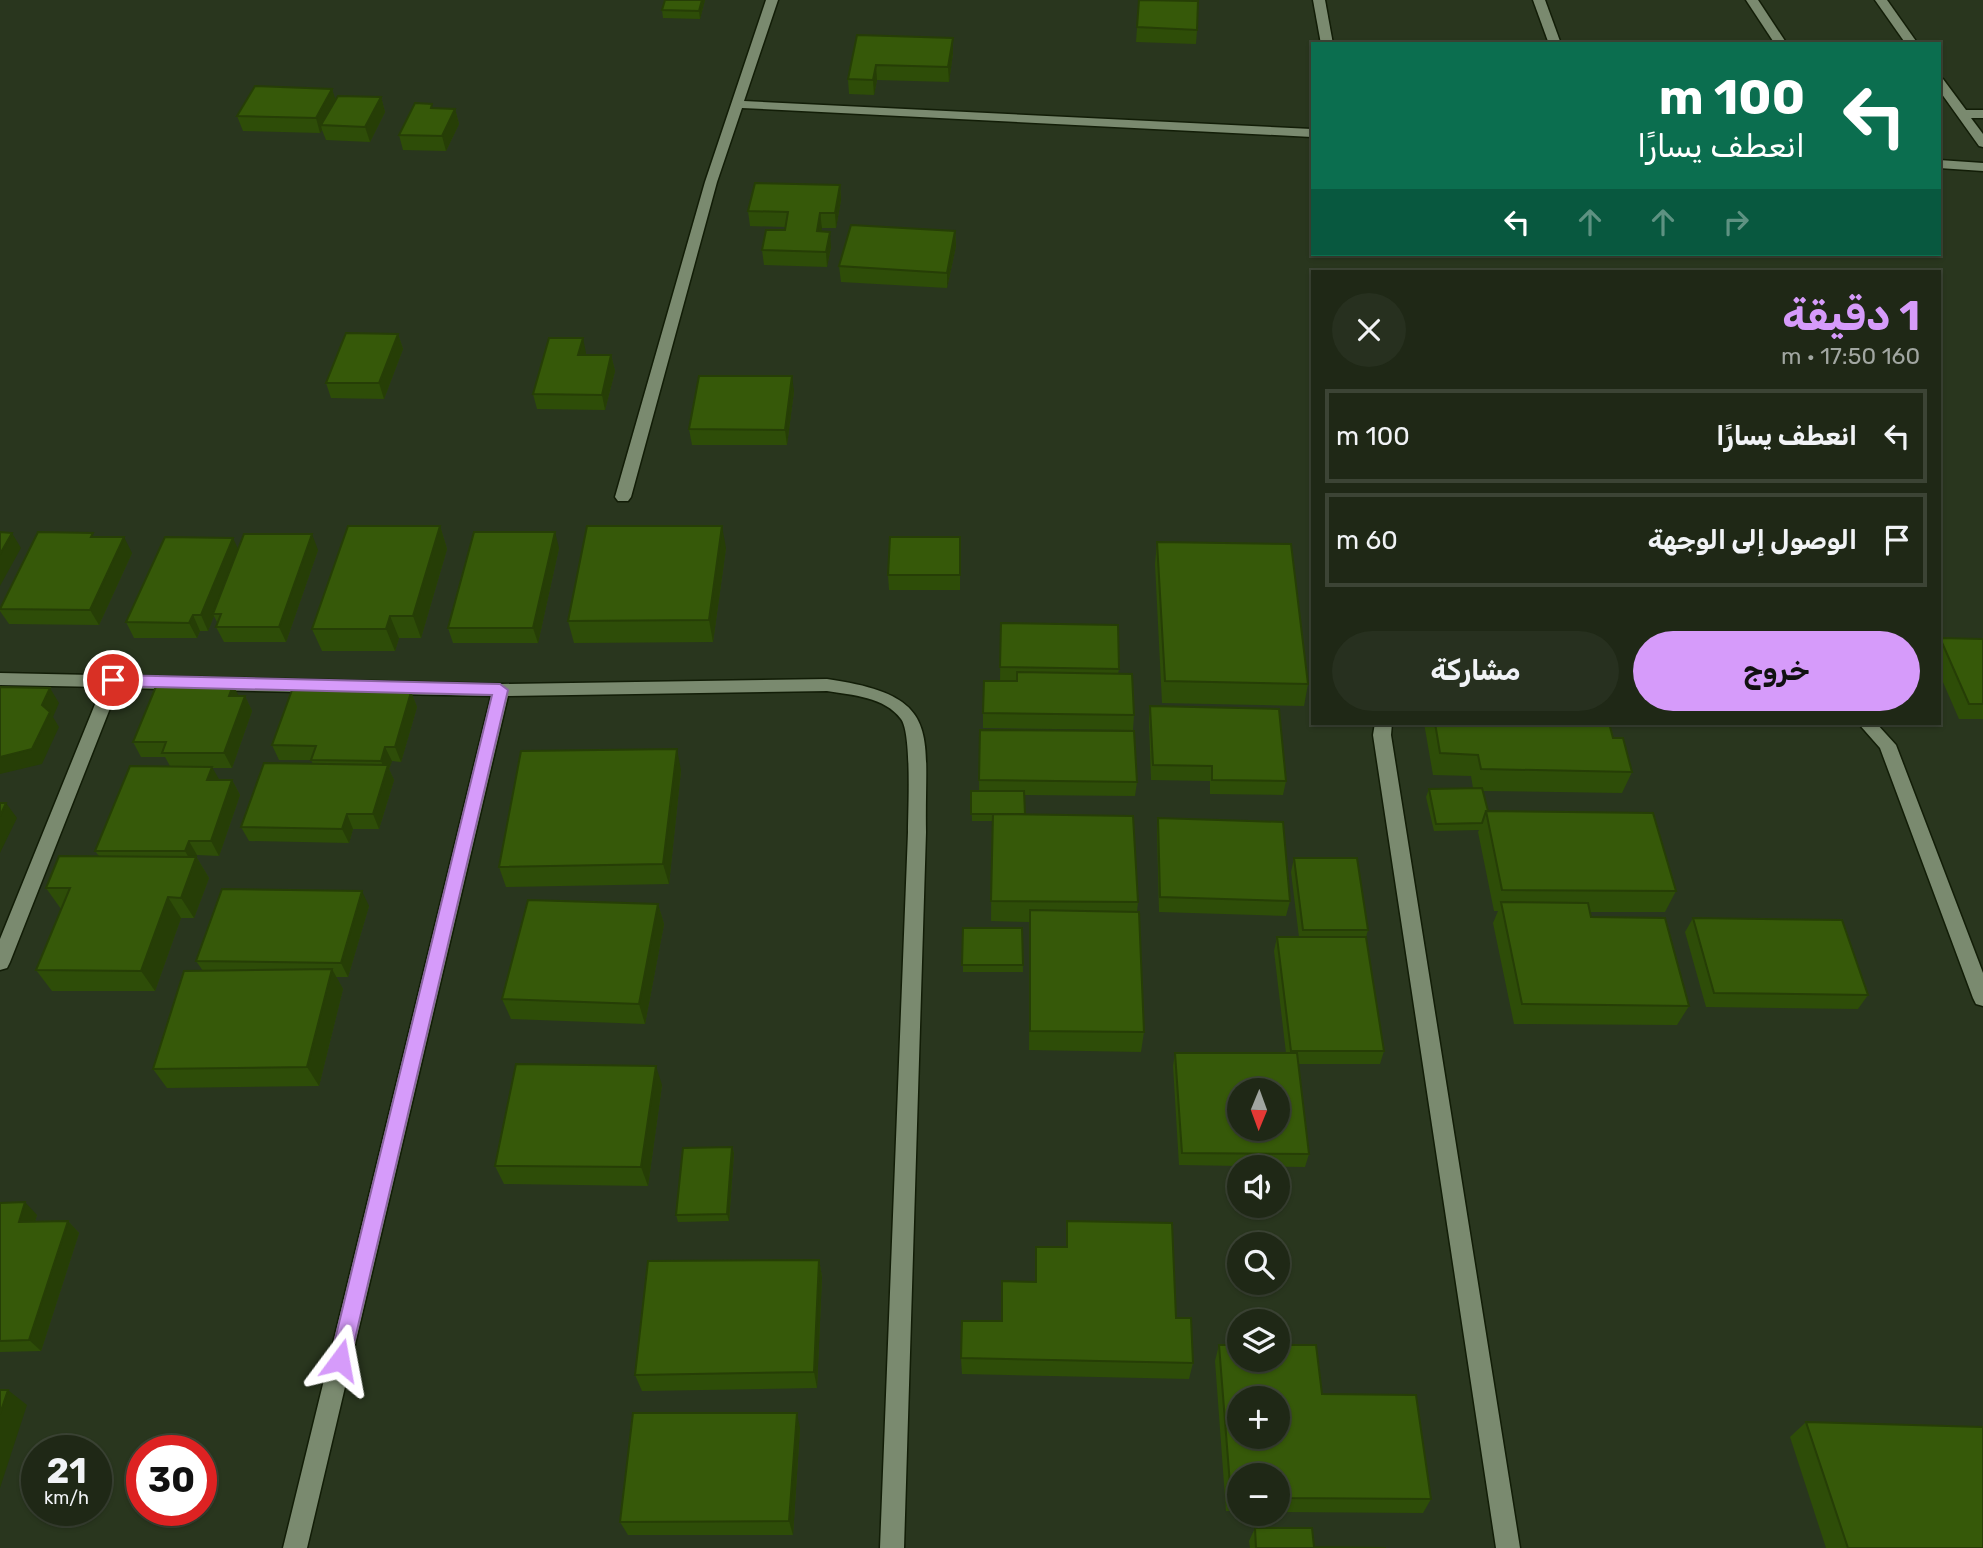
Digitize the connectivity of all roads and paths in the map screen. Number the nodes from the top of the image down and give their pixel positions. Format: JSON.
{"nodes":[{"id":1,"x":772,"y":0,"type":"edge"},
{"id":2,"x":1319,"y":0,"type":"edge"},
{"id":3,"x":1539,"y":0,"type":"edge"},
{"id":4,"x":1752,"y":0,"type":"edge"},
{"id":5,"x":1881,"y":0,"type":"edge"},
{"id":6,"x":1326,"y":42,"type":"edge"},
{"id":7,"x":1554,"y":42,"type":"edge"},
{"id":8,"x":1780,"y":42,"type":"edge"},
{"id":9,"x":1911,"y":42,"type":"edge"},
{"id":10,"x":1941,"y":85,"type":"edge"},
{"id":11,"x":738,"y":104,"type":"junction"},
{"id":12,"x":1962,"y":114,"type":"junction"},
{"id":13,"x":1983,"y":114,"type":"edge"},
{"id":14,"x":1311,"y":133,"type":"edge"},
{"id":15,"x":1983,"y":143,"type":"edge"},
{"id":16,"x":1941,"y":164,"type":"edge"},
{"id":17,"x":1983,"y":167,"type":"edge"},
{"id":18,"x":623,"y":497,"type":"dead end"},
{"id":19,"x":0,"y":679,"type":"edge"},
{"id":20,"x":113,"y":680,"type":"junction"},
{"id":21,"x":500,"y":690,"type":"junction"},
{"id":22,"x":1383,"y":725,"type":"edge"},
{"id":23,"x":1868,"y":725,"type":"edge"},
{"id":24,"x":0,"y":962,"type":"edge"},
{"id":25,"x":1983,"y":998,"type":"edge"},
{"id":26,"x":295,"y":1548,"type":"edge"},
{"id":27,"x":892,"y":1548,"type":"edge"},
{"id":28,"x":1508,"y":1548,"type":"edge"}],
"edges":[{"from":1,"to":11,"type":"street"},
{"from":2,"to":6,"type":"street"},
{"from":3,"to":7,"type":"street"},
{"from":4,"to":8,"type":"street"},
{"from":5,"to":9,"type":"street"},
{"from":10,"to":12,"type":"street"},
{"from":11,"to":14,"type":"street"},
{"from":11,"to":18,"type":"street"},
{"from":12,"to":13,"type":"street"},
{"from":12,"to":15,"type":"street"},
{"from":16,"to":17,"type":"street"},
{"from":19,"to":20,"type":"street"},
{"from":20,"to":21,"type":"street"},
{"from":20,"to":24,"type":"street"},
{"from":21,"to":26,"type":"street"},
{"from":21,"to":27,"type":"street"},
{"from":22,"to":28,"type":"street"},
{"from":23,"to":25,"type":"street"}]}
